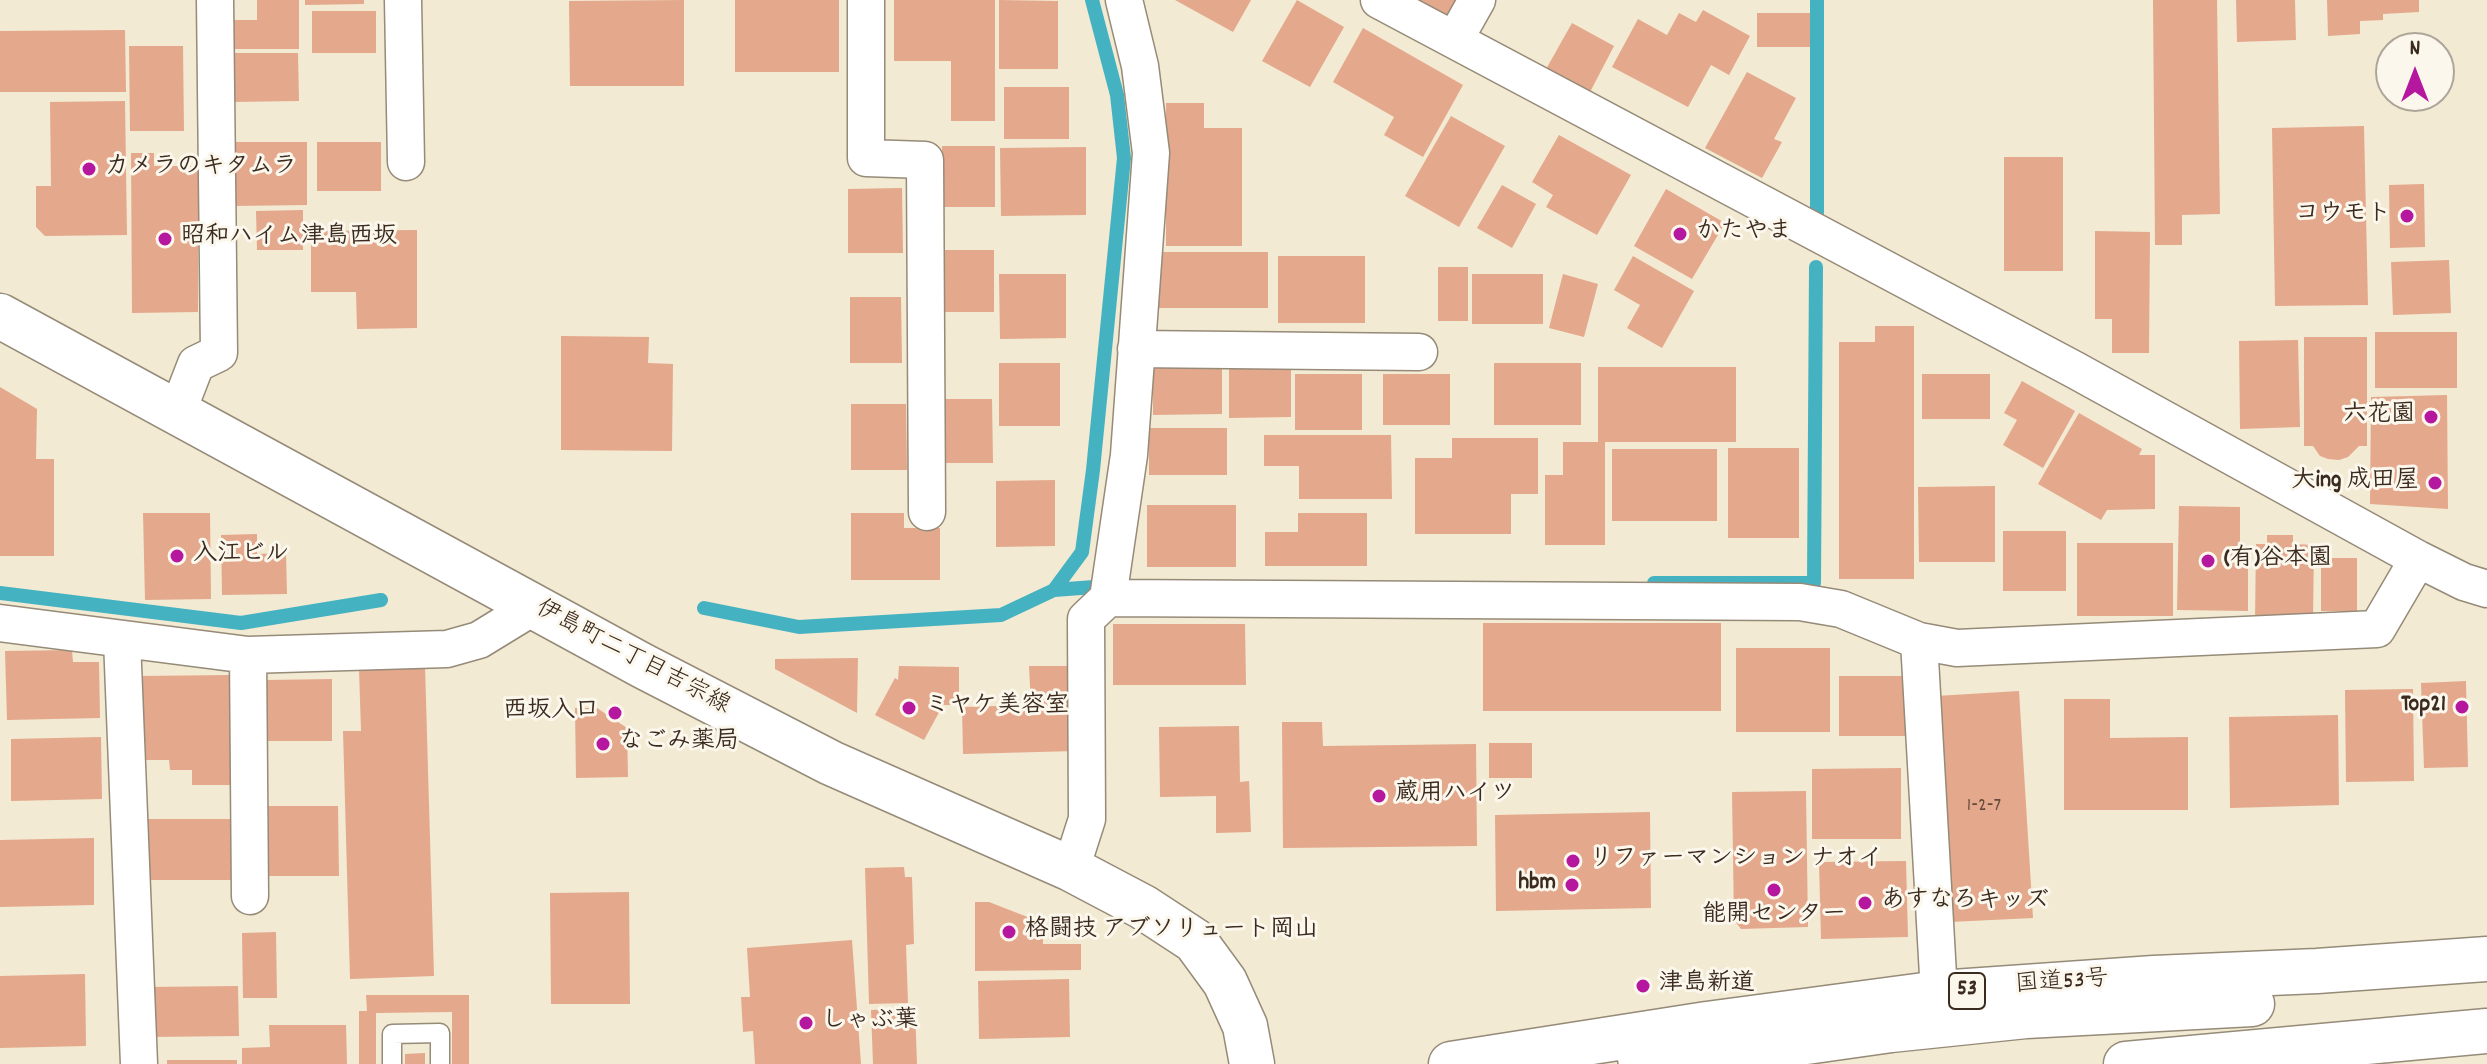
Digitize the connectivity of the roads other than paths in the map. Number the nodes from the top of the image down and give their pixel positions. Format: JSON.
{"nodes":[{"id":1,"x":215,"y":0,"type":"edge"},
{"id":2,"x":403,"y":0,"type":"edge"},
{"id":3,"x":866,"y":0,"type":"edge"},
{"id":4,"x":1124,"y":0,"type":"edge"},
{"id":5,"x":1379,"y":0,"type":"edge"},
{"id":6,"x":1477,"y":0,"type":"edge"},
{"id":7,"x":1455,"y":39,"type":"junction"},
{"id":8,"x":406,"y":162,"type":"dead end"},
{"id":9,"x":0,"y":316,"type":"edge"},
{"id":10,"x":1136,"y":349,"type":"junction"},
{"id":11,"x":1419,"y":352,"type":"dead end"},
{"id":12,"x":177,"y":413,"type":"junction"},
{"id":13,"x":927,"y":512,"type":"dead end"},
{"id":14,"x":2418,"y":559,"type":"junction"},
{"id":15,"x":2487,"y":589,"type":"edge"},
{"id":16,"x":1108,"y":598,"type":"junction"},
{"id":17,"x":533,"y":607,"type":"junction"},
{"id":18,"x":0,"y":623,"type":"edge"},
{"id":19,"x":122,"y":640,"type":"junction"},
{"id":20,"x":1919,"y":641,"type":"junction"},
{"id":21,"x":248,"y":655,"type":"junction"},
{"id":22,"x":1071,"y":869,"type":"junction"},
{"id":23,"x":250,"y":896,"type":"dead end"},
{"id":24,"x":2487,"y":959,"type":"edge"},
{"id":25,"x":2487,"y":988,"type":"edge"},
{"id":26,"x":1939,"y":993,"type":"junction"},
{"id":27,"x":2487,"y":1031,"type":"edge"},
{"id":28,"x":1554,"y":1048,"type":"junction"},
{"id":29,"x":139,"y":1064,"type":"edge"},
{"id":30,"x":392,"y":1064,"type":"edge"},
{"id":31,"x":440,"y":1064,"type":"edge"},
{"id":32,"x":1252,"y":1064,"type":"edge"},
{"id":33,"x":1451,"y":1064,"type":"edge"},
{"id":34,"x":2126,"y":1064,"type":"edge"}],
"edges":[{"from":1,"to":12,"type":"street"},
{"from":2,"to":8,"type":"street"},
{"from":3,"to":13,"type":"street"},
{"from":4,"to":10,"type":"street"},
{"from":5,"to":7,"type":"street"},
{"from":6,"to":7,"type":"street"},
{"from":7,"to":14,"type":"street"},
{"from":9,"to":12,"type":"main road","name":"伊島町二丁目吉宗線"},
{"from":10,"to":11,"type":"street"},
{"from":10,"to":16,"type":"street"},
{"from":12,"to":17,"type":"main road","name":"伊島町二丁目吉宗線"},
{"from":14,"to":15,"type":"street"},
{"from":14,"to":20,"type":"street"},
{"from":16,"to":20,"type":"street"},
{"from":16,"to":22,"type":"street"},
{"from":17,"to":21,"type":"street"},
{"from":17,"to":22,"type":"main road","name":"伊島町二丁目吉宗線"},
{"from":18,"to":19,"type":"street"},
{"from":19,"to":21,"type":"street"},
{"from":19,"to":29,"type":"street"},
{"from":20,"to":26,"type":"street"},
{"from":21,"to":23,"type":"street"},
{"from":22,"to":32,"type":"main road","name":"伊島町二丁目吉宗線"},
{"from":24,"to":26,"type":"main road","name":"国道53号","number":"53"},
{"from":25,"to":28,"type":"main road","number":"53"},
{"from":26,"to":28,"type":"main road","name":"国道53号","number":"53"},
{"from":27,"to":34,"type":"main road"},
{"from":28,"to":33,"type":"main road","name":"国道53号","number":"53"},
{"from":30,"to":31,"type":"lane"}]}
